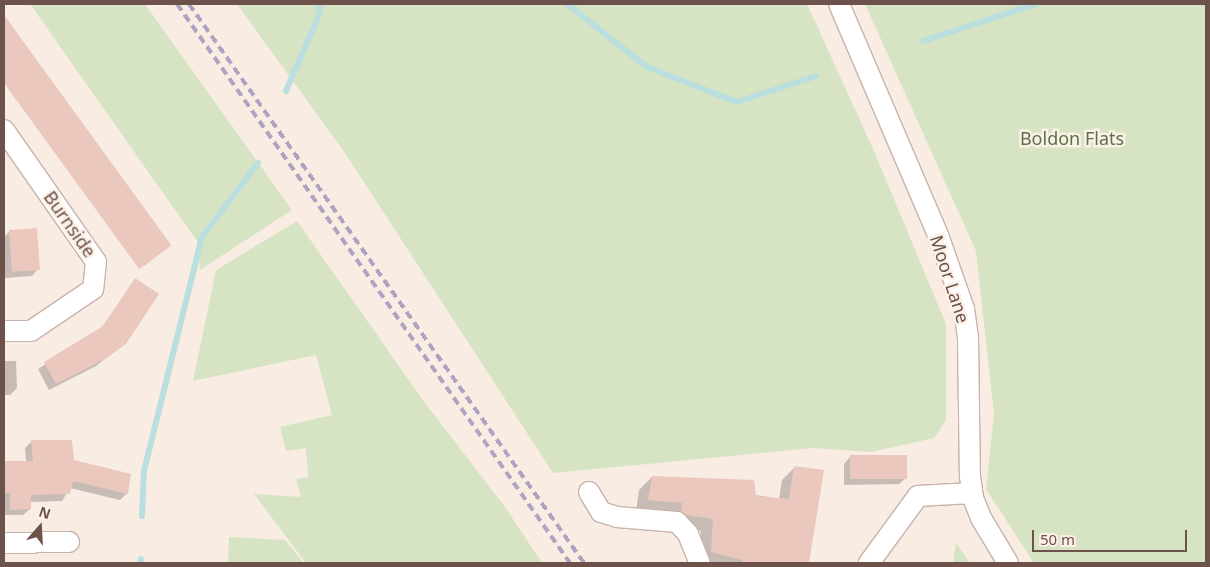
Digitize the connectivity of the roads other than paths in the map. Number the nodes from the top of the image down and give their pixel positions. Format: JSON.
{"nodes":[{"id":1,"x":839,"y":4,"type":"edge"},
{"id":2,"x":4,"y":130,"type":"edge"},
{"id":3,"x":4,"y":331,"type":"edge"},
{"id":4,"x":589,"y":492,"type":"dead end"},
{"id":5,"x":972,"y":492,"type":"junction"},
{"id":6,"x":68,"y":542,"type":"dead end"},
{"id":7,"x":4,"y":543,"type":"edge"},
{"id":8,"x":700,"y":563,"type":"edge"},
{"id":9,"x":869,"y":563,"type":"edge"},
{"id":10,"x":1008,"y":563,"type":"edge"}],
"edges":[{"from":1,"to":5,"type":"street","name":"Moor Lane"},
{"from":2,"to":3,"type":"street","name":"Burnside"},
{"from":4,"to":8,"type":"street"},
{"from":5,"to":9,"type":"street"},
{"from":5,"to":10,"type":"street","name":"Moor Lane"},
{"from":6,"to":7,"type":"street"}]}
